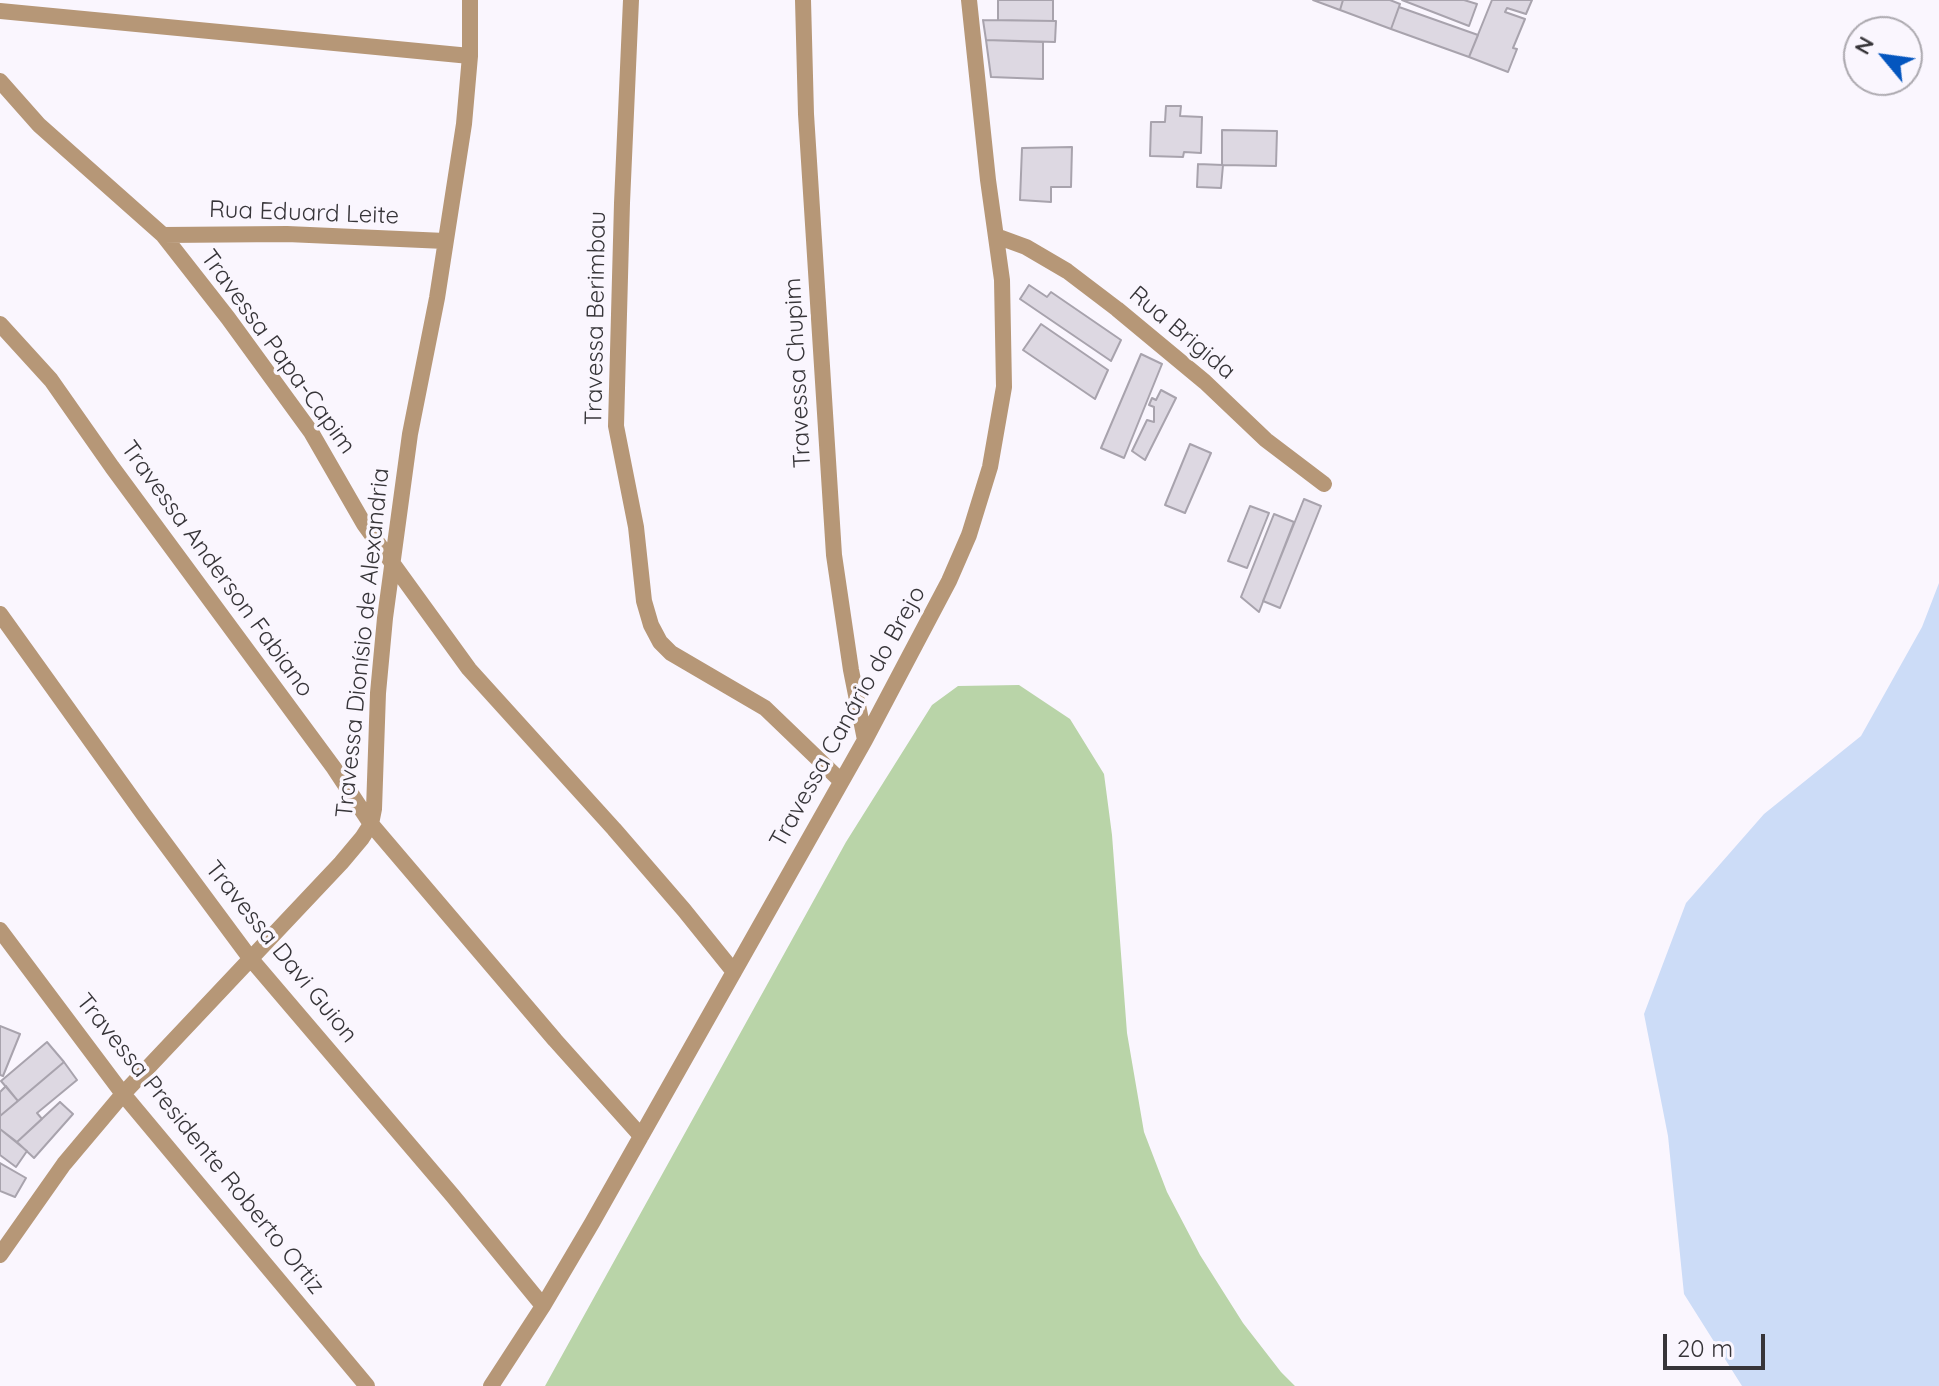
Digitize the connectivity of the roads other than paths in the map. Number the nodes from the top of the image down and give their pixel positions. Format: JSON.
{"nodes":[{"id":1,"x":470,"y":0,"type":"edge"},
{"id":2,"x":631,"y":0,"type":"edge"},
{"id":3,"x":803,"y":0,"type":"edge"},
{"id":4,"x":969,"y":0,"type":"edge"},
{"id":5,"x":0,"y":11,"type":"edge"},
{"id":6,"x":470,"y":56,"type":"junction"},
{"id":7,"x":0,"y":81,"type":"edge"},
{"id":8,"x":163,"y":235,"type":"junction"},
{"id":9,"x":996,"y":236,"type":"junction"},
{"id":10,"x":445,"y":241,"type":"junction"},
{"id":11,"x":0,"y":324,"type":"edge"},
{"id":12,"x":1324,"y":484,"type":"dead end"},
{"id":13,"x":393,"y":566,"type":"junction"},
{"id":14,"x":0,"y":614,"type":"edge"},
{"id":15,"x":865,"y":740,"type":"junction"},
{"id":16,"x":841,"y":781,"type":"junction"},
{"id":17,"x":371,"y":824,"type":"junction"},
{"id":18,"x":0,"y":930,"type":"edge"},
{"id":19,"x":250,"y":958,"type":"junction"},
{"id":20,"x":734,"y":972,"type":"junction"},
{"id":21,"x":123,"y":1094,"type":"junction"},
{"id":22,"x":641,"y":1136,"type":"junction"},
{"id":23,"x":0,"y":1255,"type":"edge"},
{"id":24,"x":543,"y":1306,"type":"junction"},
{"id":25,"x":367,"y":1386,"type":"edge"},
{"id":26,"x":491,"y":1386,"type":"edge"}],
"edges":[{"from":1,"to":6,"type":"street","name":"Travessa Dionísio de Alexandria"},
{"from":2,"to":16,"type":"street","name":"Travessa Berimbau"},
{"from":3,"to":15,"type":"street","name":"Travessa Chupim"},
{"from":4,"to":9,"type":"street","name":"Travessa Canário do Brejo"},
{"from":5,"to":6,"type":"street"},
{"from":6,"to":10,"type":"street","name":"Travessa Dionísio de Alexandria"},
{"from":7,"to":8,"type":"street","name":"Travessa Papa-Capim"},
{"from":8,"to":10,"type":"street","name":"Rua Eduard Leite"},
{"from":8,"to":13,"type":"street","name":"Travessa Papa-Capim"},
{"from":9,"to":12,"type":"street","name":"Rua Brigida"},
{"from":9,"to":15,"type":"street","name":"Travessa Canário do Brejo"},
{"from":10,"to":13,"type":"street","name":"Travessa Dionísio de Alexandria"},
{"from":11,"to":17,"type":"street","name":"Travessa Anderson Fabiano"},
{"from":13,"to":17,"type":"street","name":"Travessa Dionísio de Alexandria"},
{"from":13,"to":20,"type":"street","name":"Travessa Papa-Capim"},
{"from":14,"to":19,"type":"street","name":"Travessa Davi Guion"},
{"from":15,"to":16,"type":"street","name":"Travessa Canário do Brejo"},
{"from":16,"to":20,"type":"street","name":"Travessa Canário do Brejo"},
{"from":17,"to":19,"type":"street","name":"Travessa Dionísio de Alexandria"},
{"from":17,"to":22,"type":"street","name":"Travessa Anderson Fabiano"},
{"from":18,"to":21,"type":"street","name":"Travessa Presidente Roberto Ortiz"},
{"from":19,"to":21,"type":"street","name":"Travessa Dionísio de Alexandria"},
{"from":19,"to":24,"type":"street","name":"Travessa Davi Guion"},
{"from":20,"to":22,"type":"street","name":"Travessa Canário do Brejo"},
{"from":21,"to":23,"type":"street","name":"Travessa Dionísio de Alexandria"},
{"from":21,"to":25,"type":"street","name":"Travessa Presidente Roberto Ortiz"},
{"from":22,"to":24,"type":"street","name":"Travessa Canário do Brejo"},
{"from":24,"to":26,"type":"street","name":"Travessa Canário do Brejo"}]}
